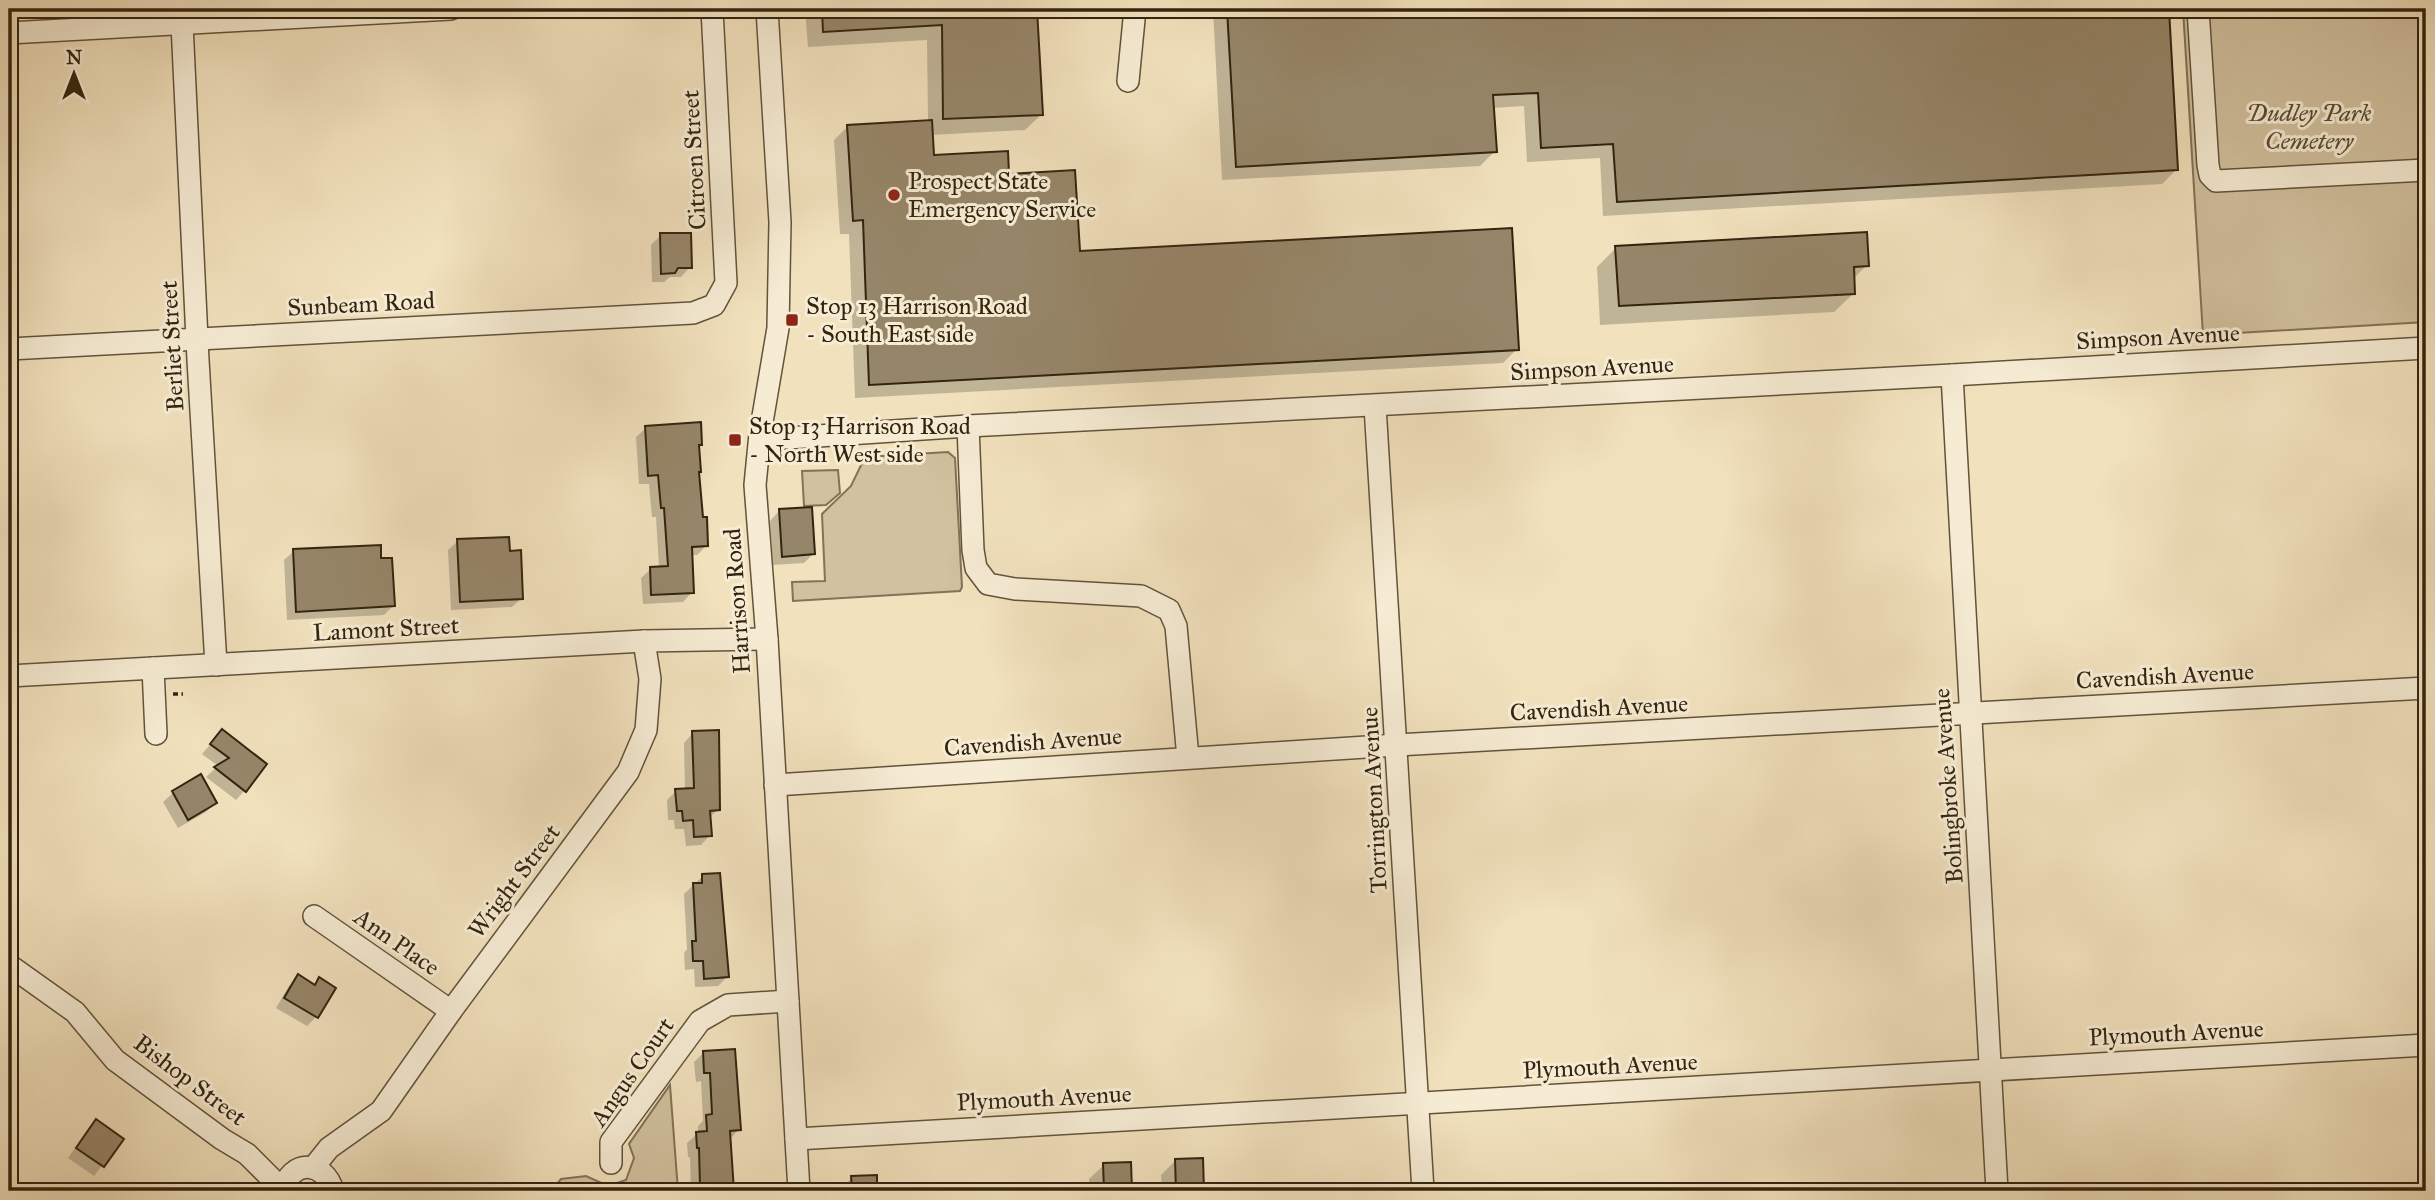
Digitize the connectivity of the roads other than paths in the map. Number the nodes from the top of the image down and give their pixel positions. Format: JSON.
{"nodes":[{"id":1,"x":451,"y":9,"type":"edge"},
{"id":2,"x":712,"y":9,"type":"edge"},
{"id":3,"x":767,"y":9,"type":"edge"},
{"id":4,"x":1135,"y":9,"type":"edge"},
{"id":5,"x":2198,"y":9,"type":"edge"},
{"id":6,"x":247,"y":15,"type":"edge"},
{"id":7,"x":183,"y":24,"type":"junction"},
{"id":8,"x":9,"y":33,"type":"edge"},
{"id":9,"x":1128,"y":81,"type":"dead end"},
{"id":10,"x":2426,"y":170,"type":"edge"},
{"id":11,"x":714,"y":305,"type":"joint"},
{"id":12,"x":197,"y":338,"type":"junction"},
{"id":13,"x":2426,"y":348,"type":"edge"},
{"id":14,"x":9,"y":349,"type":"edge"},
{"id":15,"x":1952,"y":375,"type":"junction"},
{"id":16,"x":1375,"y":406,"type":"junction"},
{"id":17,"x":968,"y":426,"type":"junction"},
{"id":18,"x":760,"y":434,"type":"junction"},
{"id":19,"x":767,"y":639,"type":"junction"},
{"id":20,"x":644,"y":641,"type":"junction"},
{"id":21,"x":216,"y":665,"type":"junction"},
{"id":22,"x":153,"y":668,"type":"junction"},
{"id":23,"x":9,"y":676,"type":"edge"},
{"id":24,"x":2426,"y":688,"type":"edge"},
{"id":25,"x":1969,"y":713,"type":"junction"},
{"id":26,"x":156,"y":734,"type":"dead end"},
{"id":27,"x":1397,"y":745,"type":"junction"},
{"id":28,"x":1188,"y":758,"type":"junction"},
{"id":29,"x":775,"y":785,"type":"junction"},
{"id":30,"x":314,"y":916,"type":"dead end"},
{"id":31,"x":9,"y":965,"type":"edge"},
{"id":32,"x":788,"y":1000,"type":"junction"},
{"id":33,"x":451,"y":1011,"type":"junction"},
{"id":34,"x":2426,"y":1045,"type":"edge"},
{"id":35,"x":1990,"y":1070,"type":"junction"},
{"id":36,"x":1418,"y":1103,"type":"junction"},
{"id":37,"x":796,"y":1139,"type":"junction"},
{"id":38,"x":247,"y":1154,"type":"junction"},
{"id":39,"x":611,"y":1163,"type":"dead end"},
{"id":40,"x":318,"y":1177,"type":"edge"},
{"id":41,"x":283,"y":1191,"type":"edge"},
{"id":42,"x":799,"y":1191,"type":"edge"},
{"id":43,"x":1423,"y":1191,"type":"edge"},
{"id":44,"x":1997,"y":1191,"type":"edge"}],
"edges":[{"from":1,"to":6,"type":"street"},
{"from":2,"to":11,"type":"street","name":"Citroen Street"},
{"from":3,"to":18,"type":"street","name":"Harrison Road"},
{"from":4,"to":9,"type":"street"},
{"from":5,"to":10,"type":"street"},
{"from":6,"to":7,"type":"street"},
{"from":7,"to":8,"type":"street"},
{"from":7,"to":12,"type":"street","name":"Berliet Street"},
{"from":11,"to":12,"type":"street","name":"Sunbeam Road"},
{"from":12,"to":14,"type":"street","name":"Sunbeam Road"},
{"from":12,"to":21,"type":"street","name":"Berliet Street"},
{"from":13,"to":15,"type":"street","name":"Simpson Avenue"},
{"from":15,"to":16,"type":"street","name":"Simpson Avenue"},
{"from":15,"to":25,"type":"street","name":"Bolingbroke Avenue"},
{"from":16,"to":17,"type":"street","name":"Simpson Avenue"},
{"from":16,"to":27,"type":"street","name":"Torrington Avenue"},
{"from":17,"to":18,"type":"street","name":"Simpson Avenue"},
{"from":17,"to":28,"type":"street"},
{"from":18,"to":19,"type":"street","name":"Harrison Road"},
{"from":19,"to":20,"type":"street","name":"Lamont Street"},
{"from":19,"to":29,"type":"street","name":"Harrison Road"},
{"from":20,"to":21,"type":"street","name":"Lamont Street"},
{"from":20,"to":33,"type":"street","name":"Wright Street"},
{"from":21,"to":22,"type":"street","name":"Lamont Street"},
{"from":22,"to":23,"type":"street","name":"Lamont Street"},
{"from":22,"to":26,"type":"street"},
{"from":24,"to":25,"type":"street","name":"Cavendish Avenue"},
{"from":25,"to":27,"type":"street","name":"Cavendish Avenue"},
{"from":25,"to":35,"type":"street","name":"Bolingbroke Avenue"},
{"from":27,"to":28,"type":"street","name":"Cavendish Avenue"},
{"from":27,"to":36,"type":"street","name":"Torrington Avenue"},
{"from":28,"to":29,"type":"street","name":"Cavendish Avenue"},
{"from":29,"to":32,"type":"street","name":"Harrison Road"},
{"from":30,"to":33,"type":"street","name":"Ann Place"},
{"from":31,"to":38,"type":"street","name":"Bishop Street"},
{"from":32,"to":37,"type":"street","name":"Harrison Road"},
{"from":32,"to":39,"type":"street","name":"Angus Court"},
{"from":33,"to":40,"type":"street","name":"Wright Street"},
{"from":34,"to":35,"type":"street","name":"Plymouth Avenue"},
{"from":35,"to":36,"type":"street","name":"Plymouth Avenue"},
{"from":35,"to":44,"type":"street","name":"Bolingbroke Avenue"},
{"from":36,"to":37,"type":"street","name":"Plymouth Avenue"},
{"from":36,"to":43,"type":"street","name":"Torrington Avenue"},
{"from":37,"to":42,"type":"street","name":"Harrison Road"},
{"from":38,"to":40,"type":"street","name":"Bishop Street"},
{"from":38,"to":41,"type":"street","name":"Bishop Street"},
{"from":40,"to":41,"type":"street","name":"Wright Street"}]}
